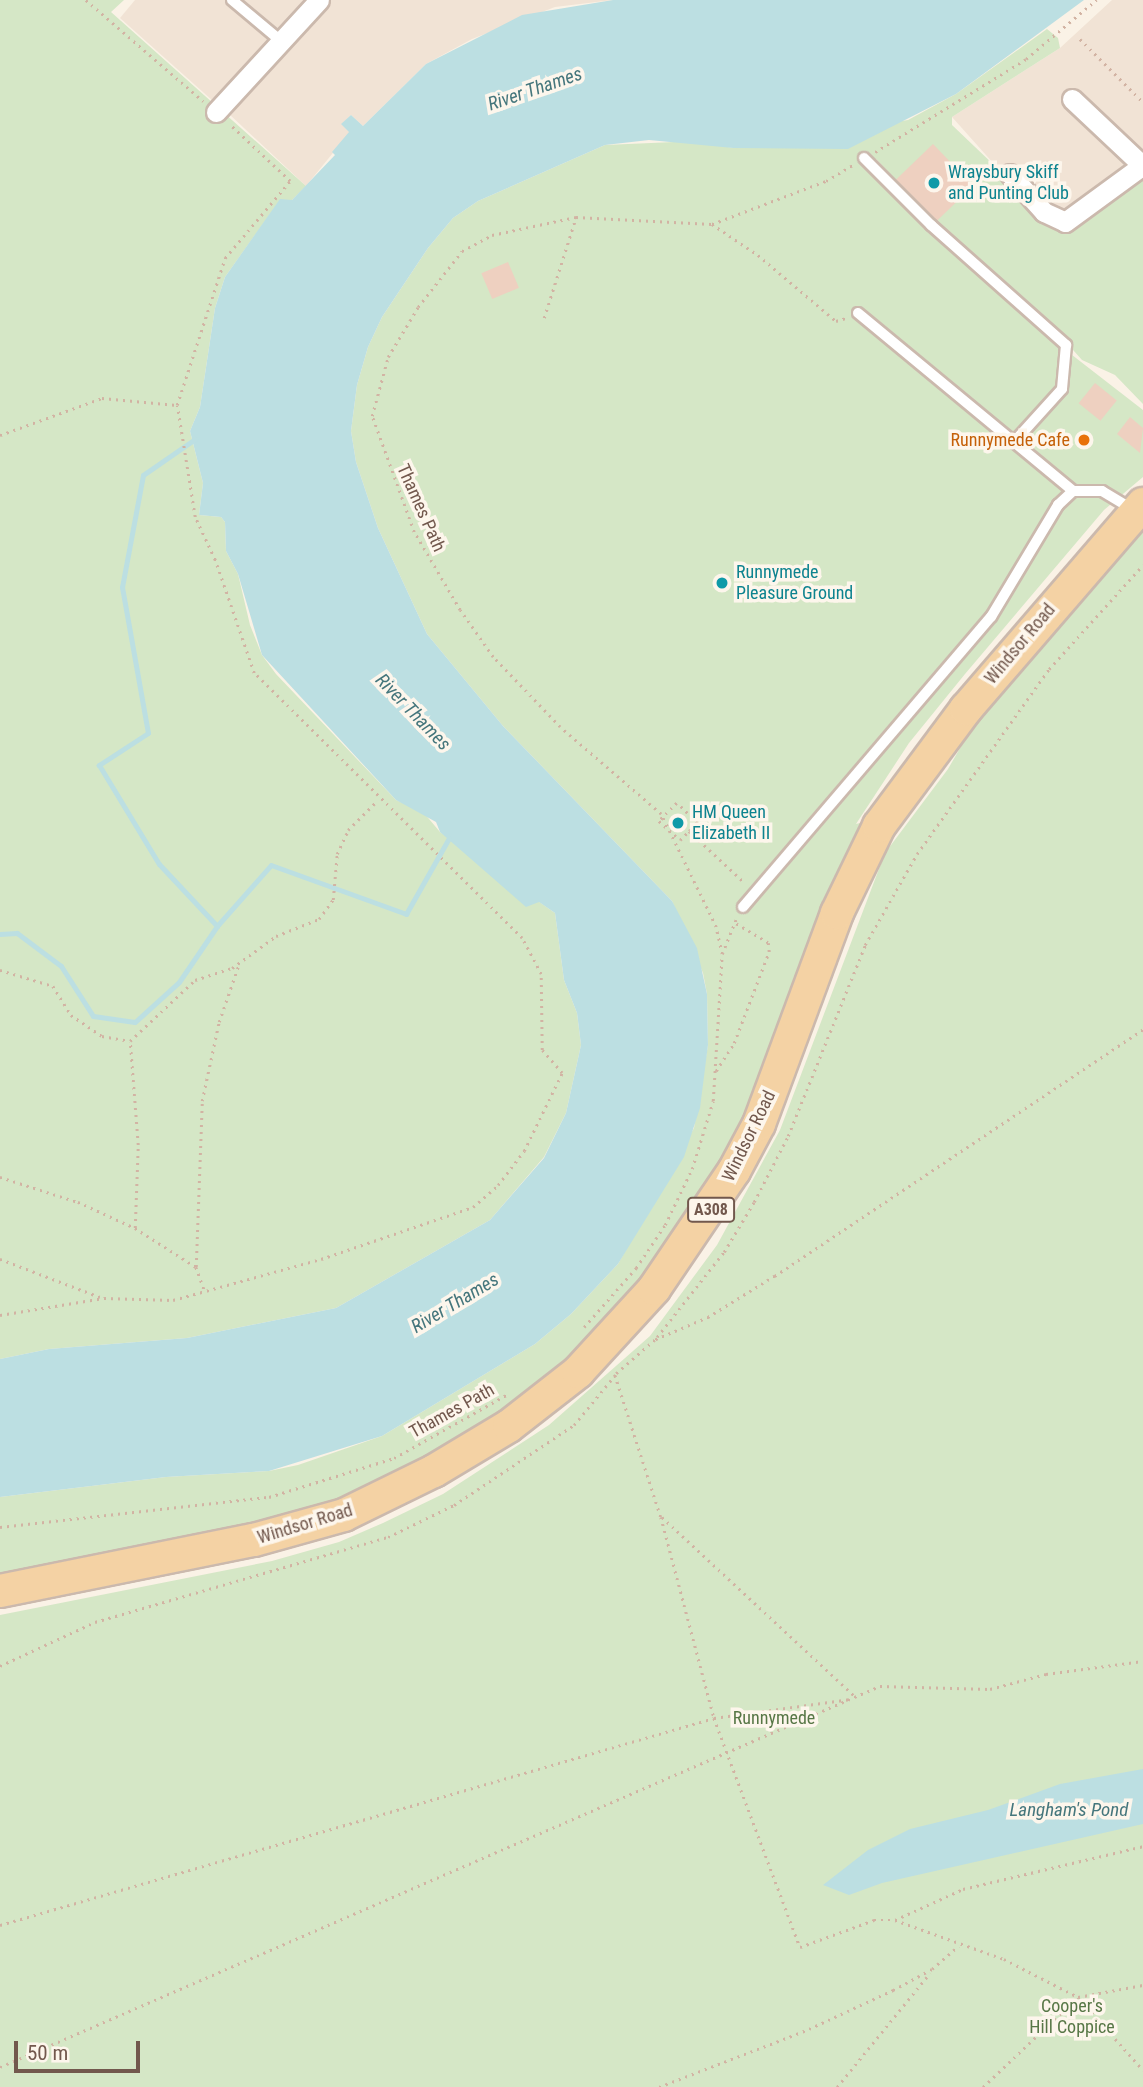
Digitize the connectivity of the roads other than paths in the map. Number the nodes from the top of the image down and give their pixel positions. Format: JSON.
{"nodes":[{"id":1,"x":232,"y":0,"type":"edge"},
{"id":2,"x":319,"y":0,"type":"edge"},
{"id":3,"x":281,"y":41,"type":"junction"},
{"id":4,"x":1072,"y":99,"type":"dead end"},
{"id":5,"x":216,"y":112,"type":"road end"},
{"id":6,"x":864,"y":158,"type":"road end"},
{"id":7,"x":1143,"y":165,"type":"edge"},
{"id":8,"x":1010,"y":174,"type":"dead end"},
{"id":9,"x":858,"y":313,"type":"road end"},
{"id":10,"x":1015,"y":441,"type":"junction"},
{"id":11,"x":1073,"y":491,"type":"junction"},
{"id":12,"x":1139,"y":508,"type":"edge"},
{"id":13,"x":743,"y":907,"type":"road end"},
{"id":14,"x":0,"y":1591,"type":"edge"}],
"edges":[{"from":1,"to":3,"type":"lane"},
{"from":2,"to":3,"type":"street"},
{"from":3,"to":5,"type":"street"},
{"from":4,"to":7,"type":"street"},
{"from":6,"to":10,"type":"lane"},
{"from":7,"to":8,"type":"street"},
{"from":9,"to":10,"type":"lane"},
{"from":10,"to":11,"type":"lane"},
{"from":11,"to":12,"type":"lane"},
{"from":11,"to":13,"type":"lane"},
{"from":12,"to":14,"type":"main road","name":"Windsor Road","number":"A308"}]}
